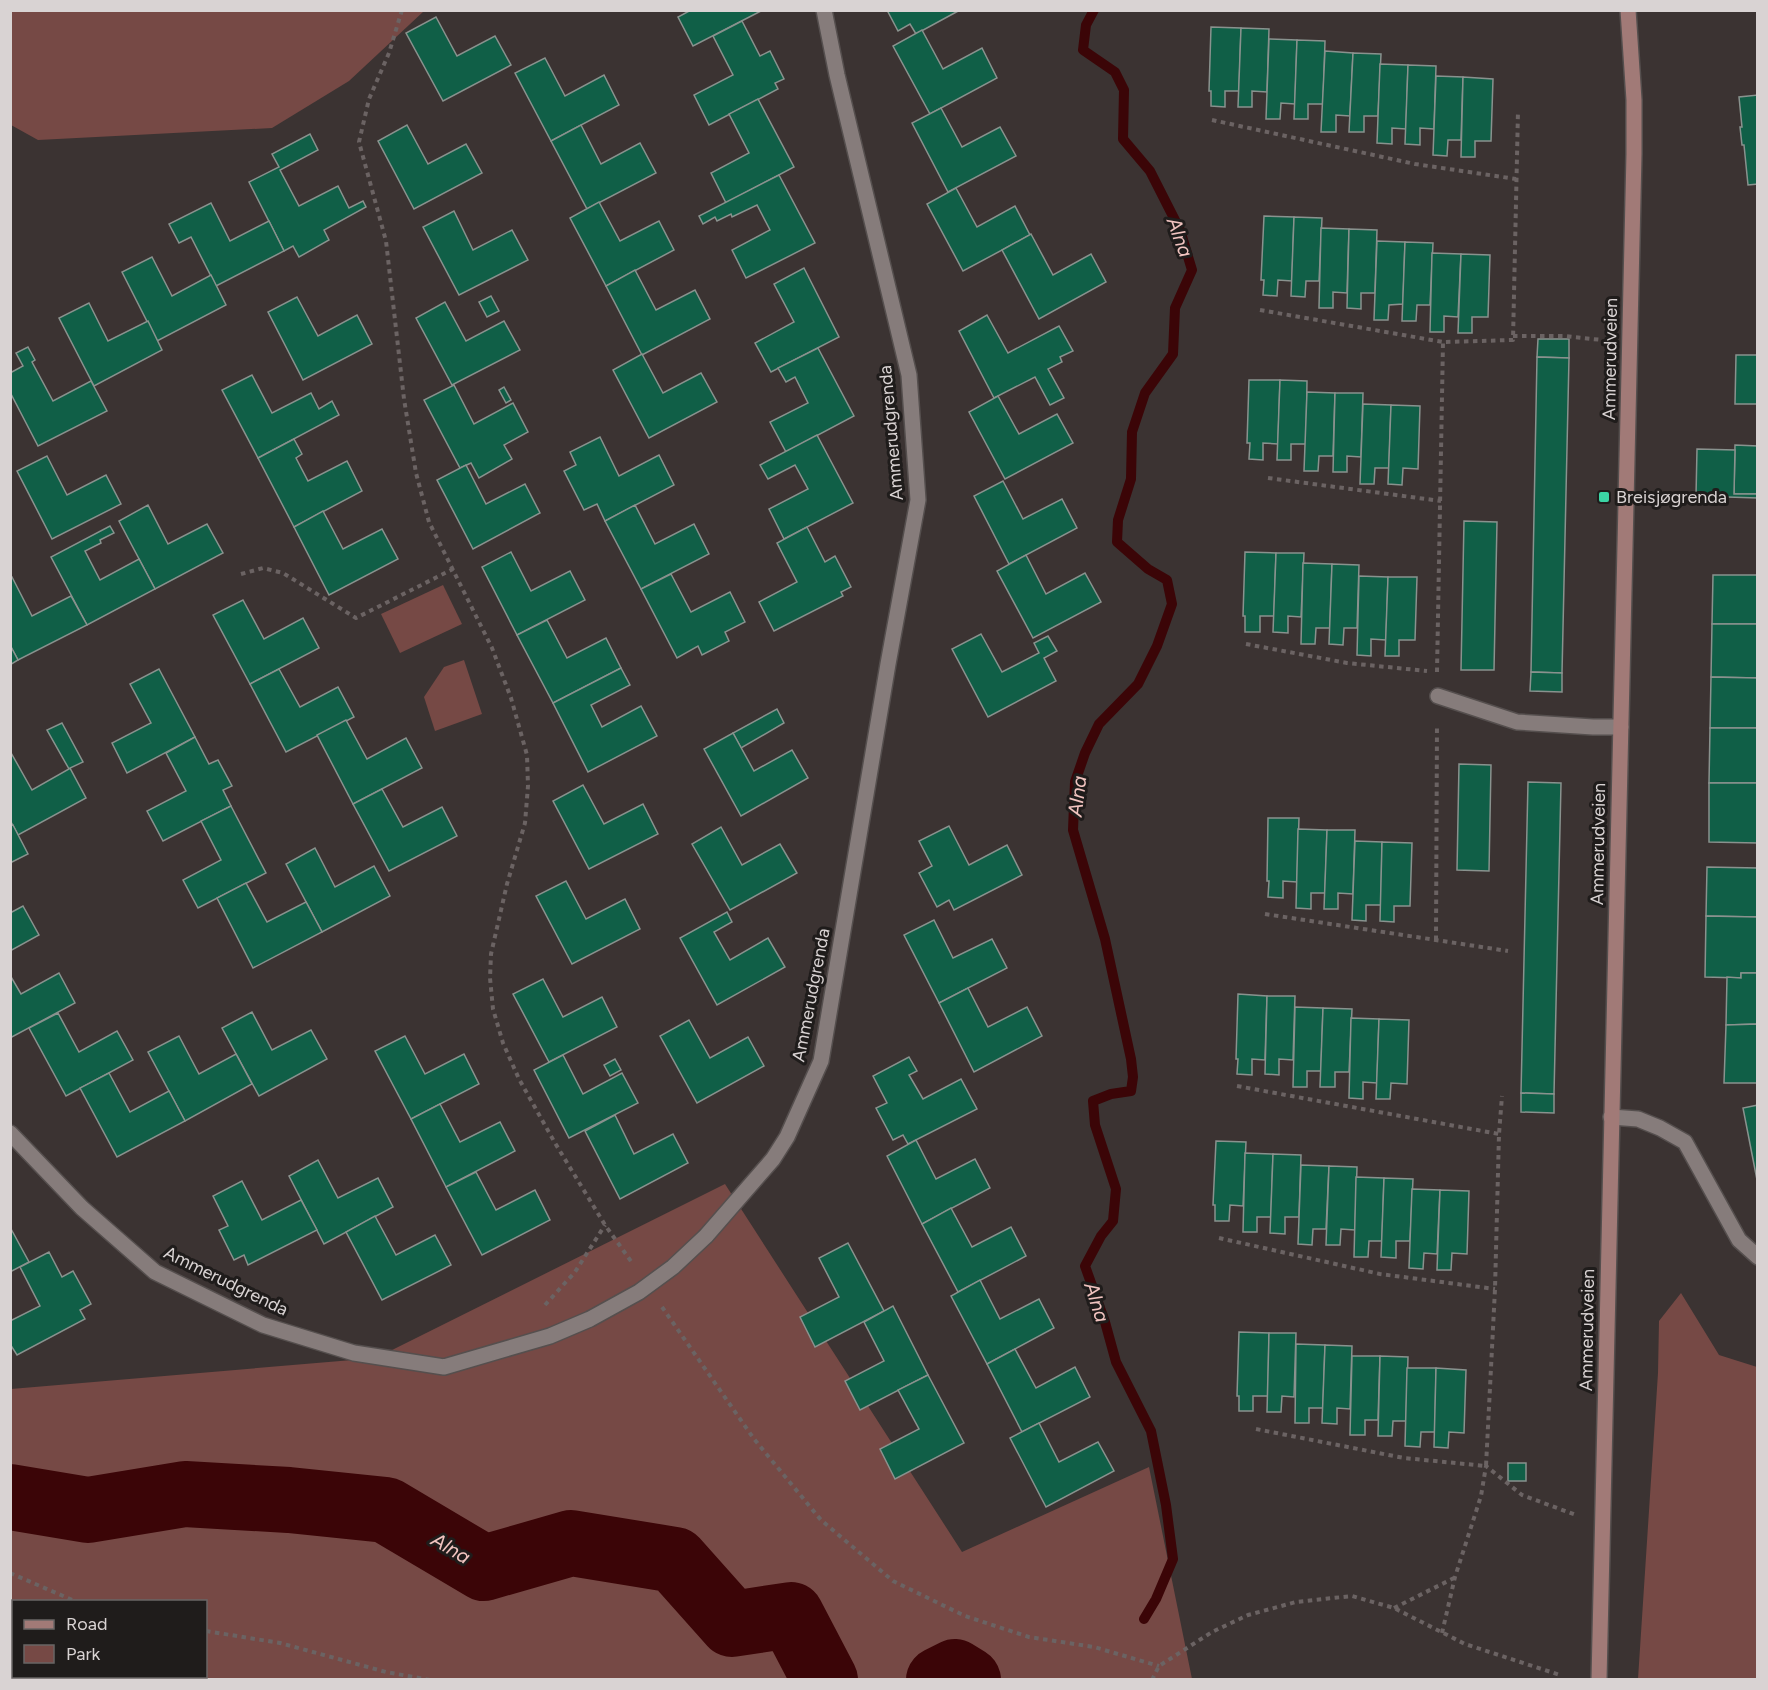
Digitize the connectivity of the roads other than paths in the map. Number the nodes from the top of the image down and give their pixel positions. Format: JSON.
{"nodes":[{"id":1,"x":824,"y":10,"type":"edge"},
{"id":2,"x":1628,"y":10,"type":"edge"},
{"id":3,"x":1438,"y":696,"type":"road end"},
{"id":4,"x":1621,"y":727,"type":"junction"},
{"id":5,"x":1611,"y":1117,"type":"junction"},
{"id":6,"x":10,"y":1132,"type":"edge"},
{"id":7,"x":1758,"y":1257,"type":"edge"},
{"id":8,"x":1599,"y":1680,"type":"edge"}],
"edges":[{"from":1,"to":6,"type":"street","name":"Ammerudgrenda","bridge":true},
{"from":2,"to":4,"type":"street","name":"Ammerudveien"},
{"from":3,"to":4,"type":"street"},
{"from":4,"to":5,"type":"street","name":"Ammerudveien"},
{"from":5,"to":7,"type":"street"},
{"from":5,"to":8,"type":"street","name":"Ammerudveien"}]}
